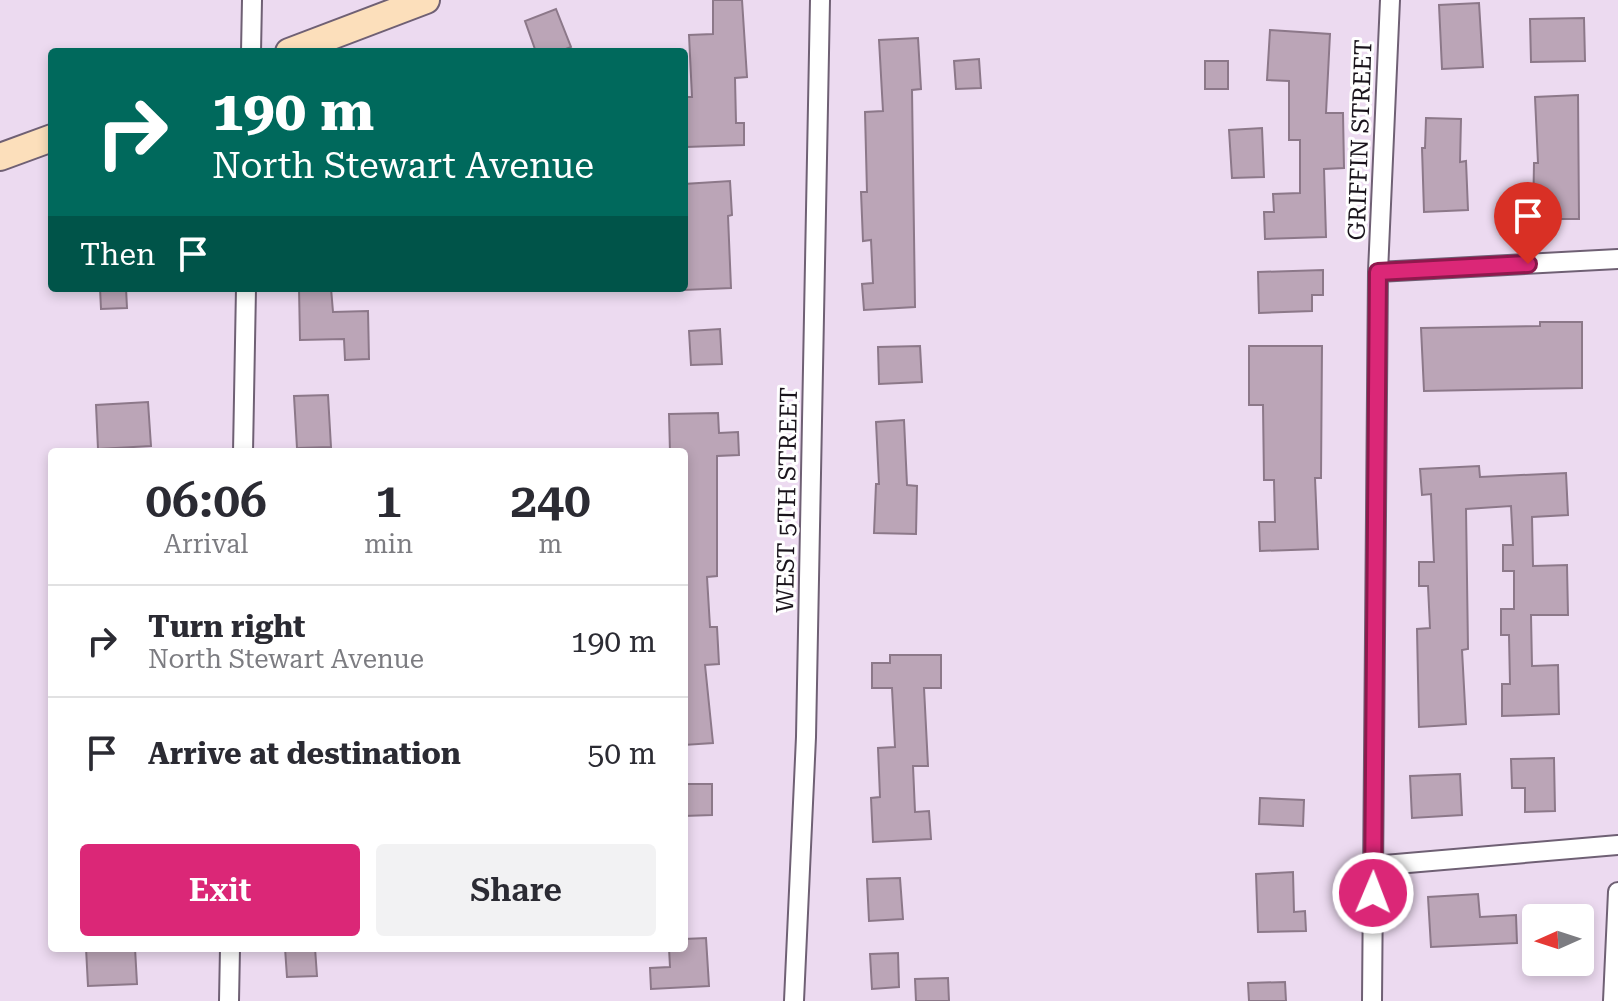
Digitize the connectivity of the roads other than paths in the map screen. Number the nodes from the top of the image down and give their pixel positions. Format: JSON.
{"nodes":[{"id":1,"x":252,"y":0,"type":"edge"},
{"id":2,"x":426,"y":0,"type":"edge"},
{"id":3,"x":820,"y":0,"type":"edge"},
{"id":4,"x":1390,"y":0,"type":"edge"},
{"id":5,"x":251,"y":48,"type":"edge"},
{"id":6,"x":300,"y":48,"type":"edge"},
{"id":7,"x":48,"y":139,"type":"edge"},
{"id":8,"x":0,"y":157,"type":"edge"},
{"id":9,"x":1618,"y":259,"type":"edge"},
{"id":10,"x":1378,"y":272,"type":"junction"},
{"id":11,"x":246,"y":292,"type":"edge"},
{"id":12,"x":243,"y":448,"type":"edge"},
{"id":13,"x":1618,"y":845,"type":"edge"},
{"id":14,"x":1373,"y":866,"type":"junction"},
{"id":15,"x":1618,"y":892,"type":"edge"},
{"id":16,"x":230,"y":952,"type":"edge"},
{"id":17,"x":229,"y":1001,"type":"edge"},
{"id":18,"x":794,"y":1001,"type":"edge"},
{"id":19,"x":1372,"y":1001,"type":"edge"},
{"id":20,"x":1613,"y":1001,"type":"edge"}],
"edges":[{"from":1,"to":5,"type":"street"},
{"from":2,"to":6,"type":"street"},
{"from":3,"to":18,"type":"street","name":"WEST 5TH STREET"},
{"from":4,"to":10,"type":"street","name":"GRIFFIN STREET"},
{"from":7,"to":8,"type":"street"},
{"from":9,"to":10,"type":"street"},
{"from":10,"to":14,"type":"street","name":"GRIFFIN STREET"},
{"from":11,"to":12,"type":"street"},
{"from":13,"to":14,"type":"street"},
{"from":14,"to":19,"type":"street","name":"GRIFFIN STREET"},
{"from":15,"to":20,"type":"street"},
{"from":16,"to":17,"type":"street"}]}
